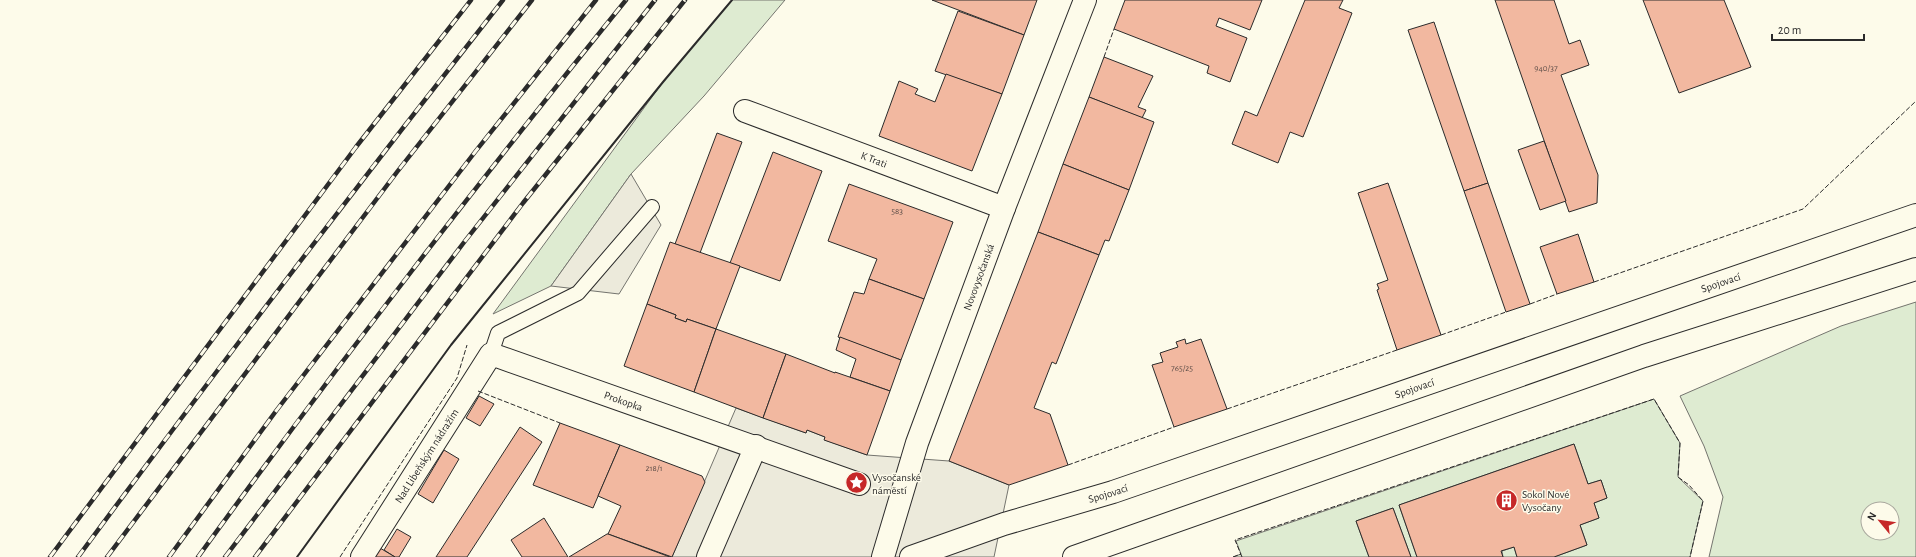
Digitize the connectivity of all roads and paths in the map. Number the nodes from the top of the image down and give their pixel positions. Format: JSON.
{"nodes":[{"id":1,"x":1085,"y":0,"type":"edge"},
{"id":2,"x":745,"y":112,"type":"dead end"},
{"id":3,"x":652,"y":207,"type":"dead end"},
{"id":4,"x":1004,"y":208,"type":"junction"},
{"id":5,"x":1916,"y":215,"type":"edge"},
{"id":6,"x":1916,"y":269,"type":"edge"},
{"id":7,"x":491,"y":354,"type":"junction"},
{"id":8,"x":756,"y":446,"type":"junction"},
{"id":9,"x":859,"y":484,"type":"dead end"},
{"id":10,"x":362,"y":557,"type":"edge"},
{"id":11,"x":708,"y":557,"type":"edge"},
{"id":12,"x":883,"y":557,"type":"edge"},
{"id":13,"x":911,"y":557,"type":"edge"},
{"id":14,"x":1074,"y":557,"type":"edge"}],
"edges":[{"from":1,"to":4,"type":"main road","name":"Novovysočanská"},
{"from":2,"to":4,"type":"main road","name":"K Trati"},
{"from":3,"to":7,"type":"lane"},
{"from":4,"to":12,"type":"main road","name":"Novovysočanská"},
{"from":5,"to":13,"type":"main road","name":"Spojovací"},
{"from":6,"to":14,"type":"main road"},
{"from":7,"to":8,"type":"main road","name":"Prokopka"},
{"from":7,"to":10,"type":"main road","name":"Nad Libeňským nádražím"},
{"from":8,"to":9,"type":"main road"},
{"from":8,"to":11,"type":"main road"}]}
